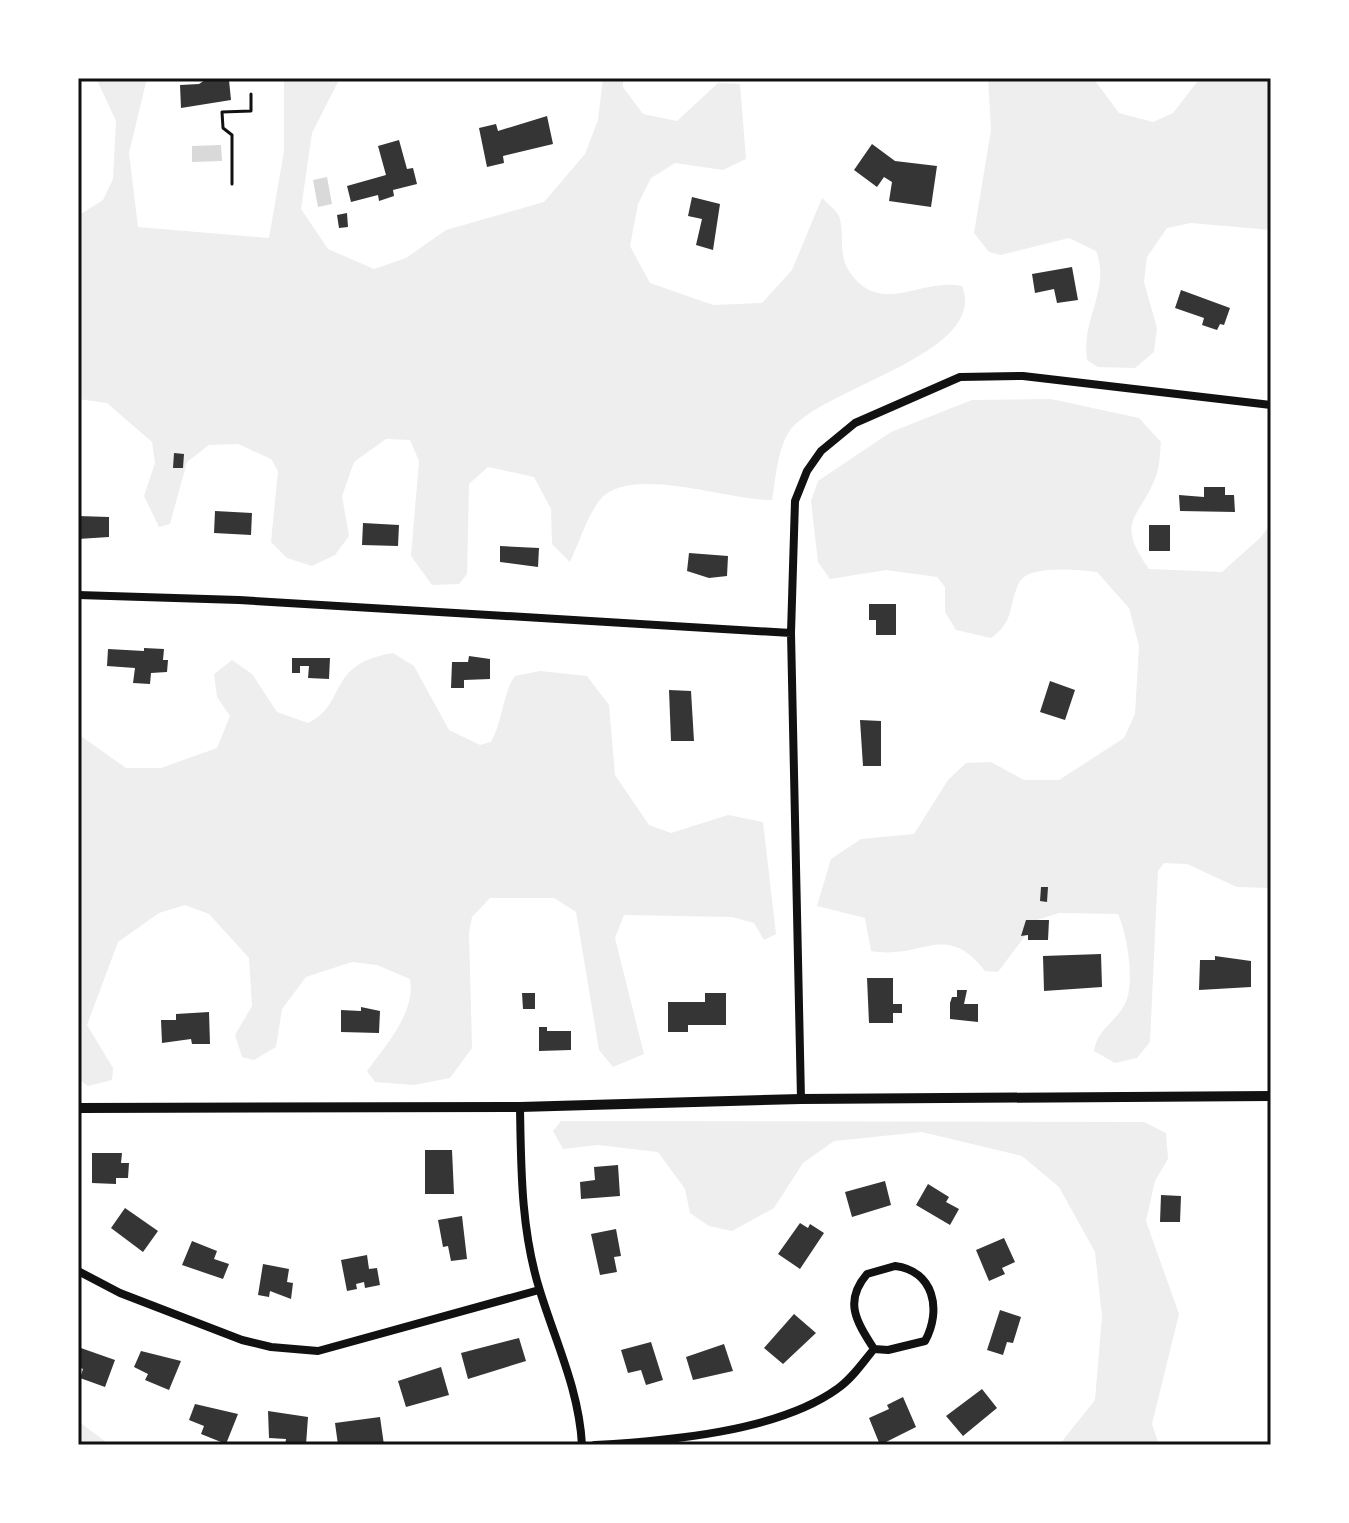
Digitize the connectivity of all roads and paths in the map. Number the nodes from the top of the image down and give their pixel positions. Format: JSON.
{"nodes":[{"id":1,"x":251,"y":94,"type":"dead end"},
{"id":2,"x":232,"y":184,"type":"dead end"},
{"id":3,"x":1271,"y":405,"type":"edge"},
{"id":4,"x":78,"y":595,"type":"edge"},
{"id":5,"x":791,"y":633,"type":"junction"},
{"id":6,"x":1271,"y":1096,"type":"edge"},
{"id":7,"x":801,"y":1099,"type":"junction"},
{"id":8,"x":520,"y":1107,"type":"junction"},
{"id":9,"x":78,"y":1108,"type":"edge"},
{"id":10,"x":78,"y":1271,"type":"edge"},
{"id":11,"x":539,"y":1290,"type":"junction"},
{"id":12,"x":874,"y":1349,"type":"junction"},
{"id":13,"x":582,"y":1445,"type":"edge"},
{"id":14,"x":595,"y":1445,"type":"edge"}],
"edges":[{"from":1,"to":2,"type":"path"},
{"from":3,"to":5,"type":"street"},
{"from":4,"to":5,"type":"street"},
{"from":5,"to":7,"type":"street"},
{"from":6,"to":7,"type":"street"},
{"from":7,"to":8,"type":"street"},
{"from":8,"to":9,"type":"street"},
{"from":8,"to":11,"type":"street"},
{"from":10,"to":11,"type":"street"},
{"from":11,"to":13,"type":"street"},
{"from":12,"to":12,"type":"street"},
{"from":12,"to":14,"type":"street"}]}
